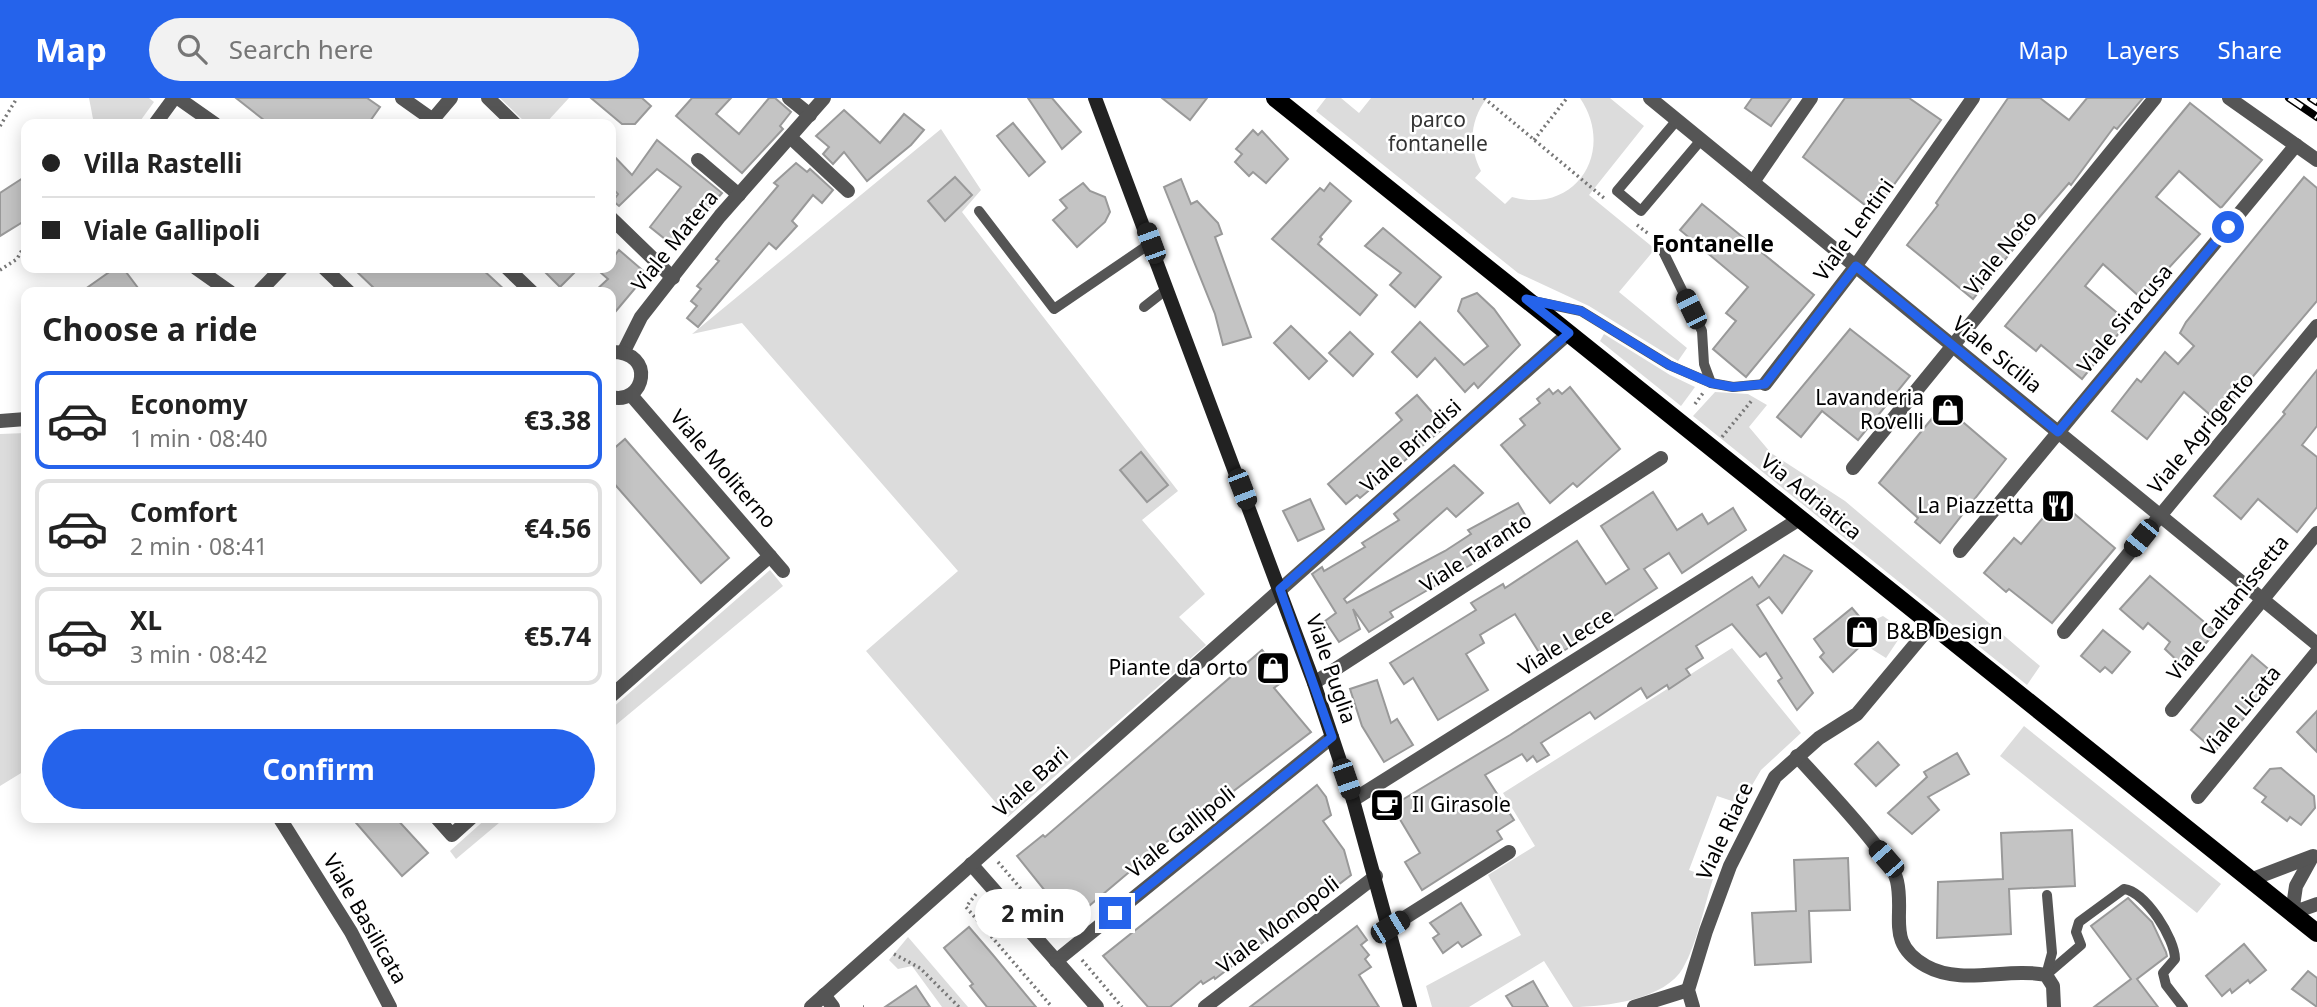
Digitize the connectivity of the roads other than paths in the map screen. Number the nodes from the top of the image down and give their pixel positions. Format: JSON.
{"nodes":[{"id":1,"x":176,"y":98,"type":"edge"},
{"id":2,"x":402,"y":98,"type":"edge"},
{"id":3,"x":451,"y":98,"type":"edge"},
{"id":4,"x":488,"y":98,"type":"edge"},
{"id":5,"x":789,"y":98,"type":"edge"},
{"id":6,"x":824,"y":98,"type":"edge"},
{"id":7,"x":1095,"y":98,"type":"edge"},
{"id":8,"x":1105,"y":98,"type":"edge"},
{"id":9,"x":1275,"y":98,"type":"edge"},
{"id":10,"x":1650,"y":98,"type":"edge"},
{"id":11,"x":1811,"y":98,"type":"edge"},
{"id":12,"x":1973,"y":98,"type":"edge"},
{"id":13,"x":2155,"y":98,"type":"edge"},
{"id":14,"x":2229,"y":98,"type":"edge"},
{"id":15,"x":810,"y":115,"type":"junction"},
{"id":16,"x":1104,"y":116,"type":"junction"},
{"id":17,"x":159,"y":119,"type":"edge"},
{"id":18,"x":208,"y":119,"type":"edge"},
{"id":19,"x":427,"y":119,"type":"edge"},
{"id":20,"x":434,"y":119,"type":"edge"},
{"id":21,"x":510,"y":119,"type":"edge"},
{"id":22,"x":1677,"y":120,"type":"junction"},
{"id":23,"x":790,"y":137,"type":"junction"},
{"id":24,"x":1701,"y":139,"type":"junction"},
{"id":25,"x":2296,"y":145,"type":"junction"},
{"id":26,"x":698,"y":160,"type":"dead end"},
{"id":27,"x":2317,"y":160,"type":"edge"},
{"id":28,"x":1753,"y":182,"type":"junction"},
{"id":29,"x":848,"y":191,"type":"dead end"},
{"id":30,"x":739,"y":195,"type":"junction"},
{"id":31,"x":979,"y":211,"type":"dead end"},
{"id":32,"x":616,"y":223,"type":"edge"},
{"id":33,"x":1151,"y":243,"type":"junction"},
{"id":34,"x":1659,"y":243,"type":"dead end"},
{"id":35,"x":1856,"y":266,"type":"junction"},
{"id":36,"x":203,"y":273,"type":"edge"},
{"id":37,"x":277,"y":273,"type":"edge"},
{"id":38,"x":329,"y":273,"type":"edge"},
{"id":39,"x":512,"y":273,"type":"edge"},
{"id":40,"x":673,"y":278,"type":"junction"},
{"id":41,"x":223,"y":287,"type":"edge"},
{"id":42,"x":264,"y":287,"type":"edge"},
{"id":43,"x":344,"y":287,"type":"edge"},
{"id":44,"x":526,"y":287,"type":"edge"},
{"id":45,"x":1167,"y":289,"type":"junction"},
{"id":46,"x":1526,"y":299,"type":"junction"},
{"id":47,"x":1144,"y":307,"type":"dead end"},
{"id":48,"x":2317,"y":326,"type":"edge"},
{"id":49,"x":1569,"y":333,"type":"junction"},
{"id":50,"x":1953,"y":346,"type":"junction"},
{"id":51,"x":618,"y":352,"type":"edge"},
{"id":52,"x":1711,"y":383,"type":"junction"},
{"id":53,"x":1765,"y":384,"type":"joint"},
{"id":54,"x":631,"y":395,"type":"junction"},
{"id":55,"x":616,"y":398,"type":"edge"},
{"id":56,"x":21,"y":419,"type":"edge"},
{"id":57,"x":0,"y":421,"type":"edge"},
{"id":58,"x":2058,"y":432,"type":"junction"},
{"id":59,"x":1661,"y":458,"type":"dead end"},
{"id":60,"x":1853,"y":468,"type":"dead end"},
{"id":61,"x":2160,"y":516,"type":"junction"},
{"id":62,"x":1801,"y":518,"type":"junction"},
{"id":63,"x":2317,"y":533,"type":"edge"},
{"id":64,"x":1960,"y":551,"type":"dead end"},
{"id":65,"x":770,"y":556,"type":"junction"},
{"id":66,"x":783,"y":571,"type":"dead end"},
{"id":67,"x":1280,"y":589,"type":"junction"},
{"id":68,"x":2262,"y":600,"type":"junction"},
{"id":69,"x":1933,"y":623,"type":"junction"},
{"id":70,"x":2064,"y":632,"type":"dead end"},
{"id":71,"x":2317,"y":644,"type":"edge"},
{"id":72,"x":2317,"y":652,"type":"edge"},
{"id":73,"x":1314,"y":683,"type":"junction"},
{"id":74,"x":616,"y":692,"type":"edge"},
{"id":75,"x":2172,"y":710,"type":"dead end"},
{"id":76,"x":1332,"y":737,"type":"junction"},
{"id":77,"x":1797,"y":756,"type":"junction"},
{"id":78,"x":2198,"y":797,"type":"dead end"},
{"id":79,"x":1353,"y":800,"type":"junction"},
{"id":80,"x":283,"y":823,"type":"edge"},
{"id":81,"x":441,"y":823,"type":"edge"},
{"id":82,"x":465,"y":823,"type":"edge"},
{"id":83,"x":1509,"y":852,"type":"dead end"},
{"id":84,"x":2314,"y":856,"type":"edge"},
{"id":85,"x":971,"y":864,"type":"junction"},
{"id":86,"x":1376,"y":876,"type":"junction"},
{"id":87,"x":2250,"y":880,"type":"junction"},
{"id":88,"x":2047,"y":895,"type":"dead end"},
{"id":89,"x":2317,"y":904,"type":"edge"},
{"id":90,"x":2292,"y":913,"type":"junction"},
{"id":91,"x":1390,"y":927,"type":"junction"},
{"id":92,"x":2317,"y":933,"type":"edge"},
{"id":93,"x":1056,"y":961,"type":"junction"},
{"id":94,"x":2046,"y":975,"type":"junction"},
{"id":95,"x":1688,"y":990,"type":"junction"},
{"id":96,"x":829,"y":1001,"type":"edge"},
{"id":97,"x":390,"y":1007,"type":"edge"},
{"id":98,"x":811,"y":1007,"type":"edge"},
{"id":99,"x":1097,"y":1007,"type":"edge"},
{"id":100,"x":1205,"y":1007,"type":"edge"},
{"id":101,"x":1410,"y":1007,"type":"edge"},
{"id":102,"x":1634,"y":1007,"type":"edge"},
{"id":103,"x":1693,"y":1007,"type":"edge"},
{"id":104,"x":2054,"y":1007,"type":"edge"},
{"id":105,"x":2183,"y":1007,"type":"edge"}],
"edges":[{"from":1,"to":17,"type":"street"},
{"from":1,"to":18,"type":"street"},
{"from":2,"to":19,"type":"street"},
{"from":3,"to":20,"type":"street"},
{"from":4,"to":21,"type":"street"},
{"from":5,"to":15,"type":"street"},
{"from":6,"to":15,"type":"street","name":"Viale Matera"},
{"from":7,"to":16,"type":"main road","name":"Viale Puglia"},
{"from":8,"to":16,"type":"main road","name":"Viale Puglia"},
{"from":9,"to":46,"type":"main road","name":"Via Adriatica"},
{"from":10,"to":22,"type":"street","name":"Viale Sicilia"},
{"from":11,"to":28,"type":"street"},
{"from":12,"to":35,"type":"street","name":"Viale Lentini"},
{"from":13,"to":50,"type":"street","name":"Viale Noto"},
{"from":14,"to":25,"type":"street"},
{"from":15,"to":23,"type":"street","name":"Viale Matera"},
{"from":16,"to":33,"type":"main road","name":"Viale Puglia"},
{"from":22,"to":24,"type":"street","name":"Viale Sicilia"},
{"from":22,"to":24,"type":"lane"},
{"from":23,"to":29,"type":"street"},
{"from":23,"to":30,"type":"street","name":"Viale Matera"},
{"from":24,"to":28,"type":"street","name":"Viale Sicilia"},
{"from":25,"to":27,"type":"street"},
{"from":25,"to":58,"type":"street","name":"Viale Siracusa"},
{"from":26,"to":30,"type":"street","name":"Viale Matera"},
{"from":28,"to":35,"type":"street","name":"Viale Sicilia"},
{"from":30,"to":40,"type":"street","name":"Viale Matera"},
{"from":31,"to":33,"type":"lane"},
{"from":32,"to":40,"type":"street"},
{"from":33,"to":45,"type":"main road","name":"Viale Puglia"},
{"from":34,"to":52,"type":"lane"},
{"from":35,"to":50,"type":"street","name":"Viale Sicilia"},
{"from":35,"to":53,"type":"street","name":"Viale Lentini"},
{"from":36,"to":41,"type":"street"},
{"from":37,"to":42,"type":"street"},
{"from":38,"to":43,"type":"street"},
{"from":39,"to":44,"type":"street"},
{"from":40,"to":51,"type":"street","name":"Viale Matera"},
{"from":45,"to":47,"type":"lane"},
{"from":45,"to":67,"type":"main road","name":"Viale Puglia"},
{"from":46,"to":49,"type":"main road","name":"Via Adriatica"},
{"from":46,"to":52,"type":"lane"},
{"from":48,"to":61,"type":"street","name":"Viale Agrigento"},
{"from":49,"to":62,"type":"main road","name":"Via Adriatica"},
{"from":49,"to":67,"type":"street","name":"Viale Brindisi"},
{"from":50,"to":58,"type":"street","name":"Viale Sicilia"},
{"from":50,"to":60,"type":"street","name":"Viale Noto"},
{"from":51,"to":54,"type":"street","name":"Viale Matera"},
{"from":52,"to":53,"type":"lane"},
{"from":54,"to":55,"type":"street"},
{"from":54,"to":65,"type":"street","name":"Viale Moliterno"},
{"from":56,"to":57,"type":"street"},
{"from":58,"to":61,"type":"street","name":"Viale Sicilia"},
{"from":58,"to":64,"type":"street","name":"Viale Siracusa"},
{"from":59,"to":73,"type":"street","name":"Viale Taranto"},
{"from":61,"to":68,"type":"street","name":"Viale Sicilia"},
{"from":61,"to":70,"type":"street","name":"Viale Agrigento"},
{"from":62,"to":69,"type":"main road","name":"Via Adriatica"},
{"from":62,"to":79,"type":"street","name":"Viale Lecce"},
{"from":63,"to":68,"type":"street","name":"Viale Caltanissetta"},
{"from":65,"to":66,"type":"street","name":"Viale Moliterno"},
{"from":65,"to":74,"type":"street"},
{"from":67,"to":73,"type":"main road","name":"Viale Puglia"},
{"from":67,"to":85,"type":"street","name":"Viale Bari"},
{"from":68,"to":71,"type":"street","name":"Viale Sicilia"},
{"from":68,"to":75,"type":"street","name":"Viale Caltanissetta"},
{"from":69,"to":77,"type":"street","name":"Viale Riace"},
{"from":69,"to":87,"type":"main road","name":"Via Adriatica"},
{"from":72,"to":78,"type":"street","name":"Viale Licata"},
{"from":73,"to":76,"type":"main road","name":"Viale Puglia"},
{"from":76,"to":79,"type":"main road","name":"Viale Puglia"},
{"from":76,"to":93,"type":"street","name":"Viale Gallipoli"},
{"from":77,"to":94,"type":"street"},
{"from":77,"to":95,"type":"street","name":"Viale Riace"},
{"from":79,"to":86,"type":"main road","name":"Viale Puglia"},
{"from":80,"to":97,"type":"street","name":"Viale Basilicata"},
{"from":81,"to":82,"type":"street"},
{"from":83,"to":91,"type":"street"},
{"from":84,"to":87,"type":"street"},
{"from":84,"to":90,"type":"street"},
{"from":85,"to":93,"type":"street"},
{"from":85,"to":96,"type":"street","name":"Viale Bari"},
{"from":86,"to":91,"type":"main road","name":"Viale Puglia"},
{"from":86,"to":100,"type":"street","name":"Viale Monopoli"},
{"from":87,"to":90,"type":"main road","name":"Via Adriatica"},
{"from":88,"to":94,"type":"lane"},
{"from":89,"to":90,"type":"street"},
{"from":90,"to":92,"type":"main road","name":"Via Adriatica"},
{"from":91,"to":101,"type":"main road","name":"Viale Puglia"},
{"from":93,"to":99,"type":"street"},
{"from":94,"to":104,"type":"street"},
{"from":94,"to":105,"type":"lane"},
{"from":95,"to":102,"type":"street"},
{"from":95,"to":103,"type":"street"},
{"from":96,"to":98,"type":"street","name":"Viale Bari"}]}
